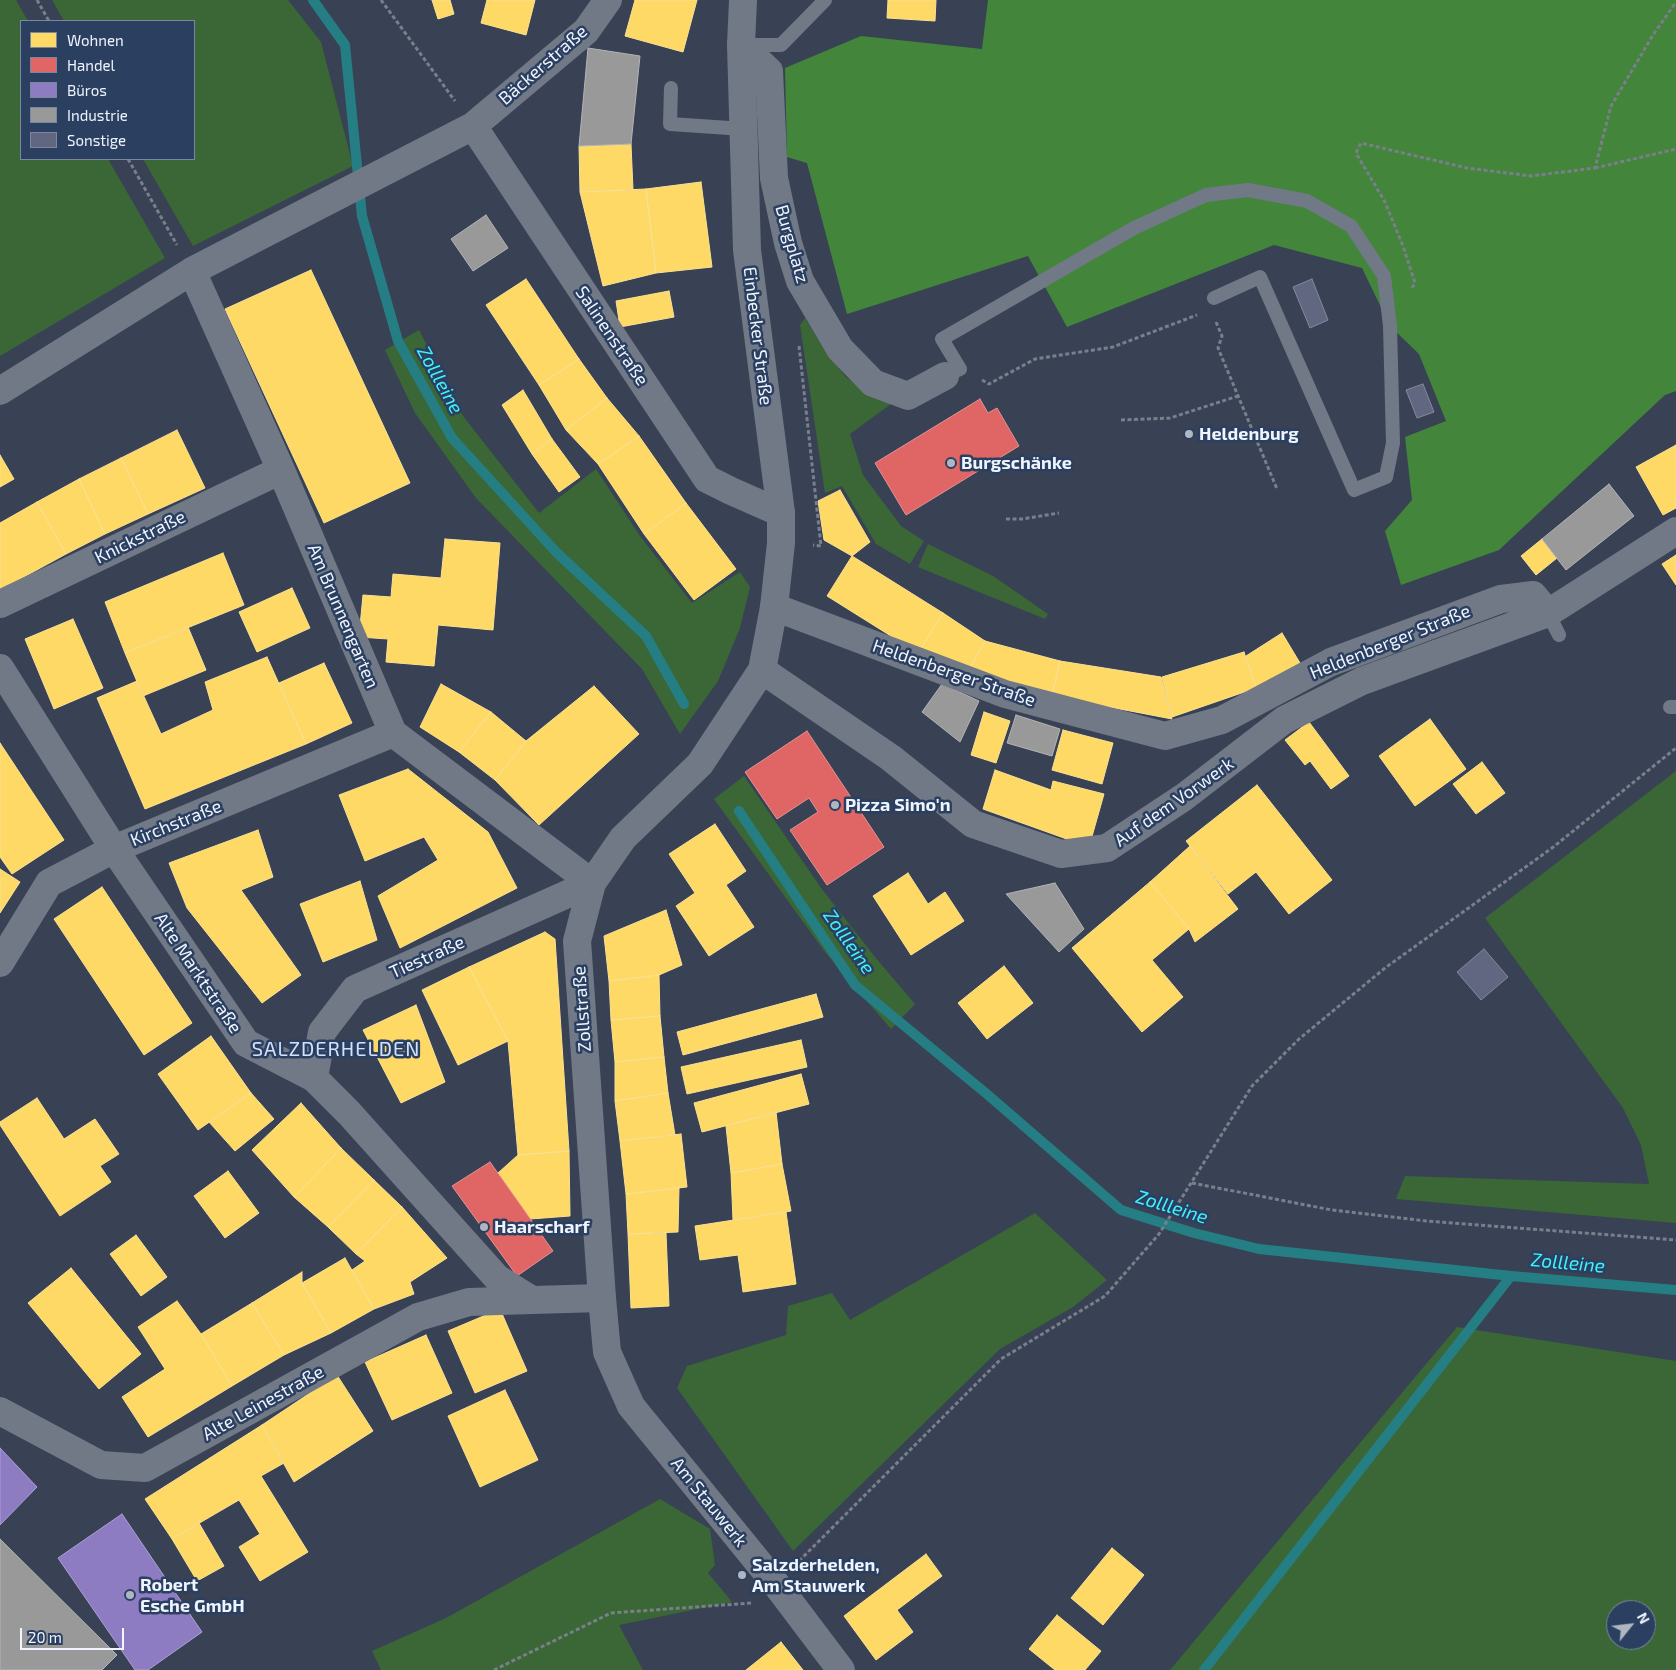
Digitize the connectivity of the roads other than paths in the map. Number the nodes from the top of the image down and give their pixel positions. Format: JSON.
{"nodes":[{"id":1,"x":608,"y":0,"type":"edge"},
{"id":2,"x":743,"y":0,"type":"edge"},
{"id":3,"x":826,"y":0,"type":"edge"},
{"id":4,"x":741,"y":45,"type":"junction"},
{"id":5,"x":671,"y":88,"type":"dead end"},
{"id":6,"x":473,"y":126,"type":"junction"},
{"id":7,"x":744,"y":129,"type":"junction"},
{"id":8,"x":192,"y":271,"type":"junction"},
{"id":9,"x":1212,"y":304,"type":"road end"},
{"id":10,"x":945,"y":376,"type":"joint"},
{"id":11,"x":0,"y":391,"type":"edge"},
{"id":12,"x":281,"y":470,"type":"junction"},
{"id":13,"x":781,"y":513,"type":"junction"},
{"id":14,"x":1676,"y":531,"type":"edge"},
{"id":15,"x":0,"y":604,"type":"edge"},
{"id":16,"x":774,"y":607,"type":"junction"},
{"id":17,"x":1554,"y":624,"type":"junction"},
{"id":18,"x":0,"y":668,"type":"edge"},
{"id":19,"x":762,"y":670,"type":"junction"},
{"id":20,"x":393,"y":733,"type":"junction"},
{"id":21,"x":114,"y":849,"type":"junction"},
{"id":22,"x":592,"y":882,"type":"junction"},
{"id":23,"x":0,"y":963,"type":"edge"},
{"id":24,"x":314,"y":1078,"type":"junction"},
{"id":25,"x":602,"y":1298,"type":"junction"},
{"id":26,"x":532,"y":1300,"type":"junction"},
{"id":27,"x":631,"y":1406,"type":"joint"},
{"id":28,"x":0,"y":1411,"type":"edge"},
{"id":29,"x":841,"y":1670,"type":"edge"}],
"edges":[{"from":1,"to":6,"type":"street","name":"Bäckerstraße"},
{"from":2,"to":4,"type":"street","name":"Einbecker Straße"},
{"from":3,"to":4,"type":"lane"},
{"from":4,"to":7,"type":"street","name":"Einbecker Straße"},
{"from":4,"to":10,"type":"street","name":"Burgplatz"},
{"from":5,"to":7,"type":"lane"},
{"from":6,"to":8,"type":"street","name":"Bäckerstraße"},
{"from":6,"to":13,"type":"street","name":"Salinenstraße"},
{"from":7,"to":13,"type":"street","name":"Einbecker Straße"},
{"from":8,"to":11,"type":"street","name":"Bäckerstraße"},
{"from":8,"to":12,"type":"street","name":"Am Brunnengarten"},
{"from":9,"to":10,"type":"lane"},
{"from":12,"to":15,"type":"street","name":"Knickstraße"},
{"from":12,"to":20,"type":"street","name":"Am Brunnengarten"},
{"from":13,"to":16,"type":"street","name":"Einbecker Straße"},
{"from":14,"to":17,"type":"street"},
{"from":16,"to":17,"type":"street","name":"Heldenberger Straße"},
{"from":16,"to":19,"type":"street","name":"Einbecker Straße"},
{"from":17,"to":19,"type":"street","name":"Auf dem Vorwerk"},
{"from":18,"to":21,"type":"street","name":"Alte Marktstraße"},
{"from":19,"to":22,"type":"street","name":"Zollstraße"},
{"from":20,"to":21,"type":"street","name":"Kirchstraße"},
{"from":20,"to":22,"type":"street"},
{"from":21,"to":23,"type":"street","name":"Kirchstraße"},
{"from":21,"to":24,"type":"street","name":"Alte Marktstraße"},
{"from":22,"to":24,"type":"street","name":"Tiestraße"},
{"from":22,"to":25,"type":"street","name":"Zollstraße"},
{"from":24,"to":26,"type":"street","name":"Alte Marktstraße"},
{"from":25,"to":26,"type":"street"},
{"from":25,"to":27,"type":"street","name":"Zollstraße"},
{"from":26,"to":28,"type":"street","name":"Alte Leinestraße"},
{"from":27,"to":29,"type":"street","name":"Am Stauwerk"}]}
